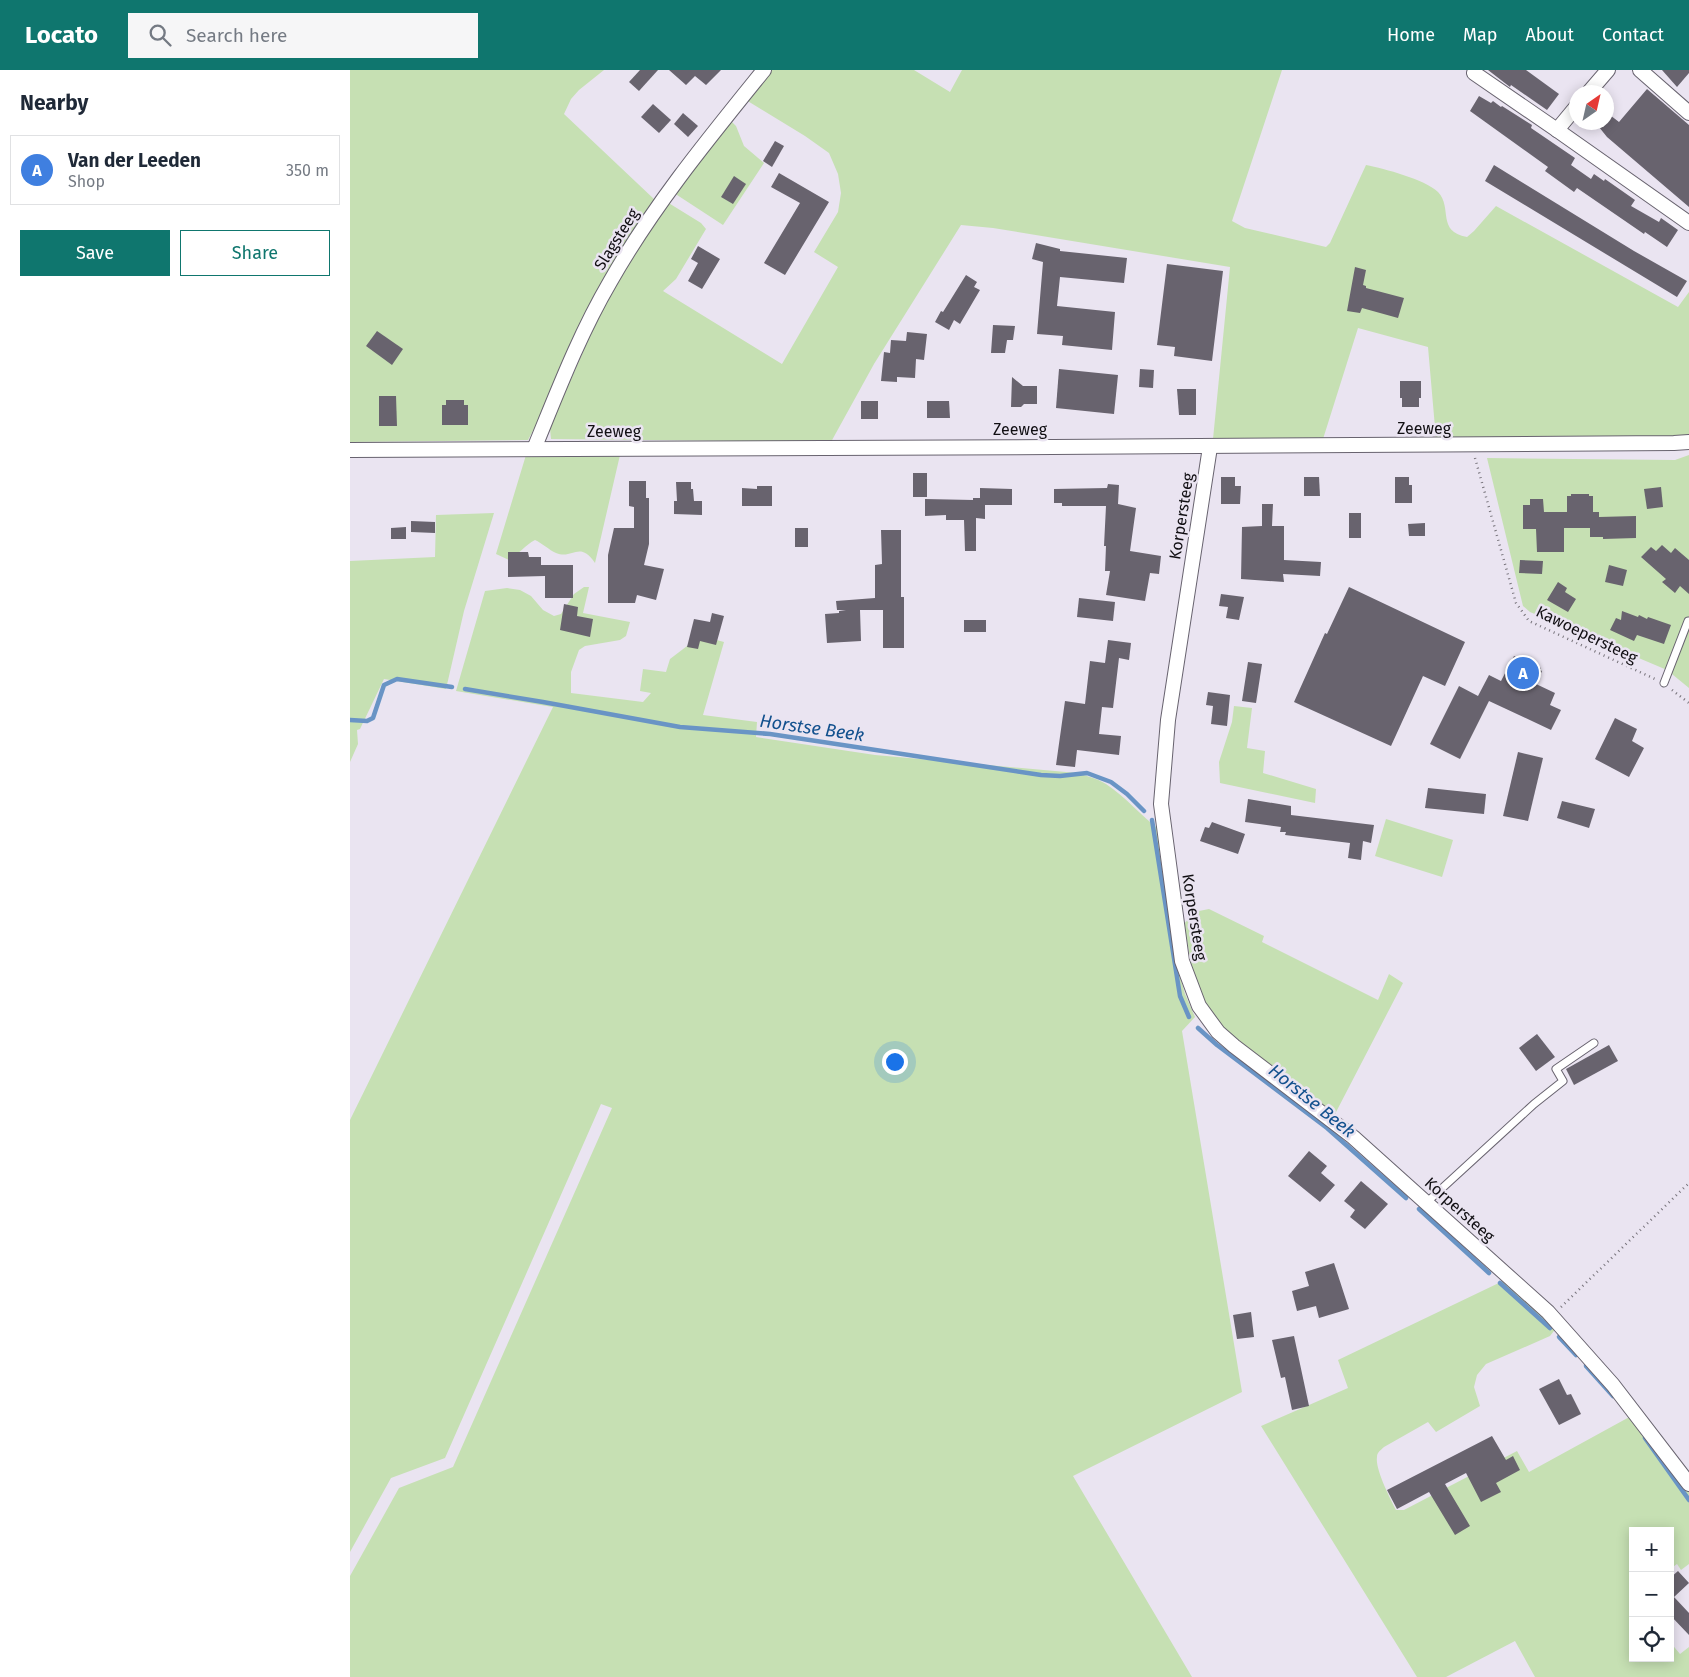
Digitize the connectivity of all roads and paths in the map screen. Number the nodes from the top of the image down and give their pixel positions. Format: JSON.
{"nodes":[{"id":1,"x":764,"y":70,"type":"edge"},
{"id":2,"x":1608,"y":70,"type":"edge"},
{"id":3,"x":1640,"y":70,"type":"edge"},
{"id":4,"x":1474,"y":73,"type":"dead end"},
{"id":5,"x":1595,"y":85,"type":"edge"},
{"id":6,"x":1689,"y":114,"type":"edge"},
{"id":7,"x":1569,"y":115,"type":"edge"},
{"id":8,"x":1557,"y":130,"type":"junction"},
{"id":9,"x":1689,"y":222,"type":"edge"},
{"id":10,"x":1689,"y":442,"type":"edge"},
{"id":11,"x":1472,"y":445,"type":"junction"},
{"id":12,"x":1210,"y":447,"type":"junction"},
{"id":13,"x":534,"y":449,"type":"junction"},
{"id":14,"x":350,"y":450,"type":"edge"},
{"id":15,"x":1689,"y":621,"type":"edge"},
{"id":16,"x":1664,"y":683,"type":"junction"},
{"id":17,"x":1689,"y":703,"type":"edge"},
{"id":18,"x":1594,"y":1043,"type":"dead end"},
{"id":19,"x":1689,"y":1183,"type":"edge"},
{"id":20,"x":1426,"y":1203,"type":"junction"},
{"id":21,"x":1552,"y":1316,"type":"junction"},
{"id":22,"x":1689,"y":1484,"type":"edge"}],
"edges":[{"from":1,"to":13,"type":"street","name":"Slagsteeg"},
{"from":2,"to":5,"type":"street"},
{"from":3,"to":6,"type":"street"},
{"from":4,"to":8,"type":"street"},
{"from":7,"to":8,"type":"street"},
{"from":8,"to":9,"type":"street"},
{"from":10,"to":11,"type":"street","name":"Zeeweg"},
{"from":11,"to":12,"type":"street","name":"Zeeweg"},
{"from":11,"to":16,"type":"path","name":"Kawoepersteeg"},
{"from":12,"to":13,"type":"street","name":"Zeeweg"},
{"from":12,"to":20,"type":"street","name":"Korpersteeg"},
{"from":13,"to":14,"type":"street","name":"Zeeweg"},
{"from":15,"to":16,"type":"lane"},
{"from":16,"to":17,"type":"path","name":"Kawoepersteeg"},
{"from":18,"to":20,"type":"lane"},
{"from":19,"to":21,"type":"path"},
{"from":20,"to":21,"type":"street","name":"Korpersteeg"},
{"from":21,"to":22,"type":"street","name":"Korpersteeg"}]}
